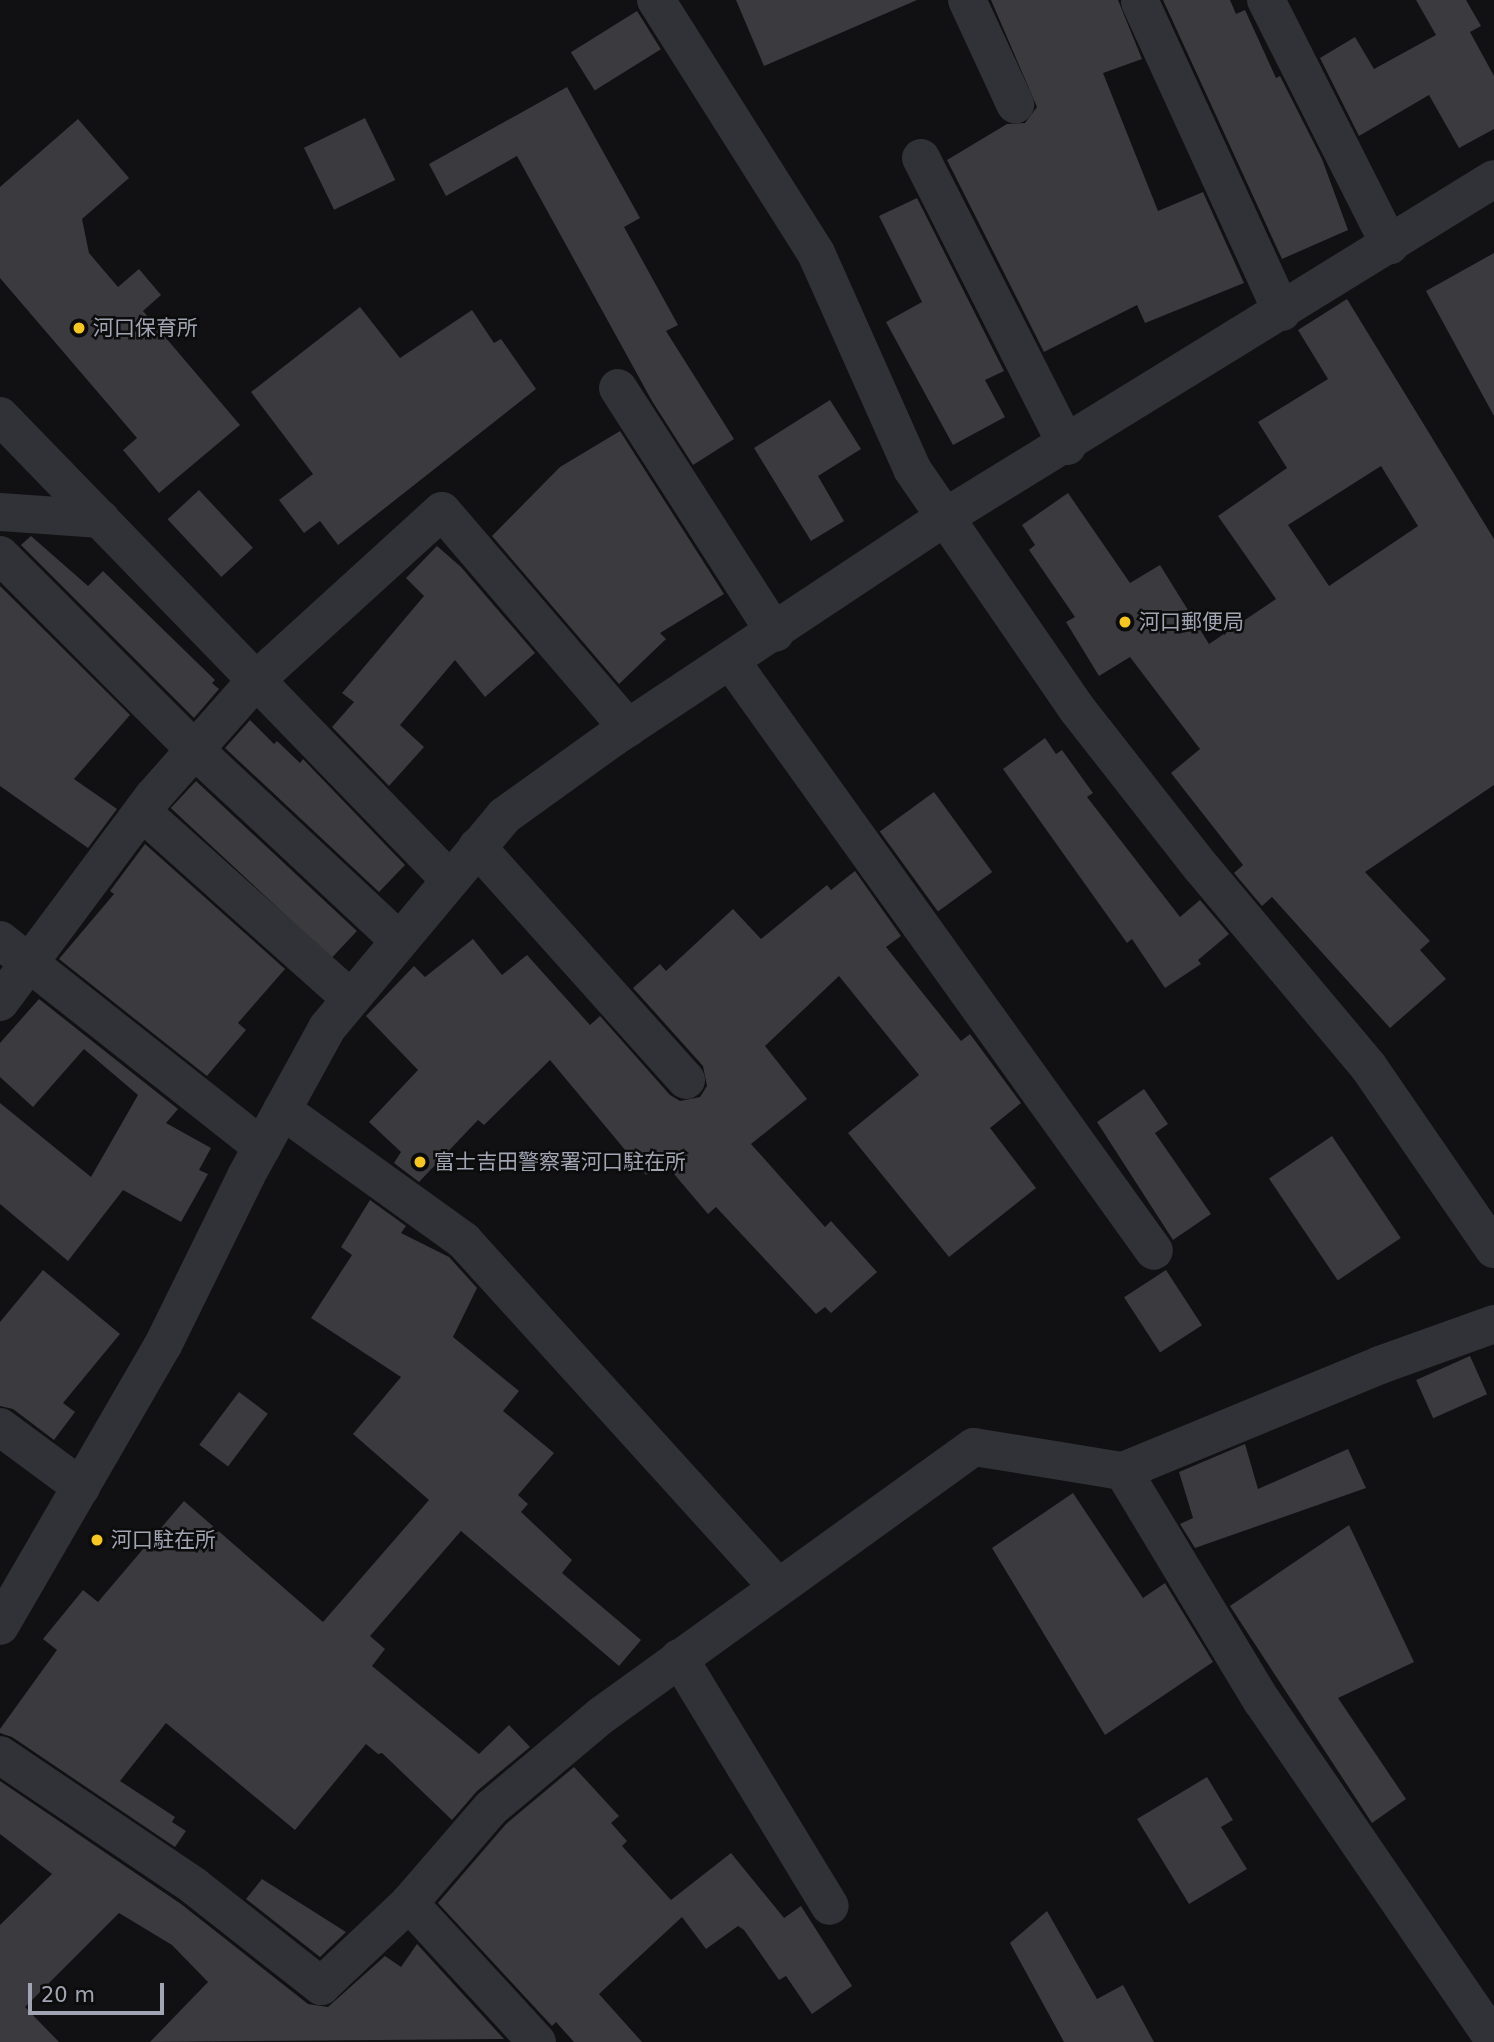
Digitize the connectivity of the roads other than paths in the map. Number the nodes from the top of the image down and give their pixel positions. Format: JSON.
{"nodes":[{"id":1,"x":656,"y":0,"type":"edge"},
{"id":2,"x":967,"y":0,"type":"edge"},
{"id":3,"x":1266,"y":0,"type":"edge"},
{"id":4,"x":1140,"y":2,"type":"dead end"},
{"id":5,"x":1015,"y":104,"type":"dead end"},
{"id":6,"x":921,"y":158,"type":"dead end"},
{"id":7,"x":1494,"y":179,"type":"edge"},
{"id":8,"x":1390,"y":246,"type":"junction"},
{"id":9,"x":1282,"y":312,"type":"junction"},
{"id":10,"x":618,"y":388,"type":"dead end"},
{"id":11,"x":0,"y":416,"type":"edge"},
{"id":12,"x":1067,"y":446,"type":"junction"},
{"id":13,"x":0,"y":512,"type":"edge"},
{"id":14,"x":947,"y":516,"type":"junction"},
{"id":15,"x":101,"y":519,"type":"junction"},
{"id":16,"x":0,"y":555,"type":"edge"},
{"id":17,"x":775,"y":633,"type":"junction"},
{"id":18,"x":730,"y":660,"type":"junction"},
{"id":19,"x":256,"y":680,"type":"junction"},
{"id":20,"x":628,"y":728,"type":"junction"},
{"id":21,"x":195,"y":750,"type":"junction"},
{"id":22,"x":142,"y":812,"type":"junction"},
{"id":23,"x":477,"y":847,"type":"junction"},
{"id":24,"x":449,"y":879,"type":"junction"},
{"id":25,"x":399,"y":940,"type":"junction"},
{"id":26,"x":14,"y":953,"type":"edge"},
{"id":27,"x":351,"y":999,"type":"junction"},
{"id":28,"x":0,"y":1002,"type":"edge"},
{"id":29,"x":686,"y":1080,"type":"dead end"},
{"id":30,"x":282,"y":1110,"type":"junction"},
{"id":31,"x":262,"y":1147,"type":"junction"},
{"id":32,"x":1494,"y":1249,"type":"edge"},
{"id":33,"x":1154,"y":1251,"type":"dead end"},
{"id":34,"x":1494,"y":1324,"type":"edge"},
{"id":35,"x":0,"y":1427,"type":"edge"},
{"id":36,"x":1123,"y":1471,"type":"junction"},
{"id":37,"x":81,"y":1487,"type":"junction"},
{"id":38,"x":777,"y":1586,"type":"junction"},
{"id":39,"x":0,"y":1626,"type":"edge"},
{"id":40,"x":679,"y":1658,"type":"junction"},
{"id":41,"x":0,"y":1755,"type":"edge"},
{"id":42,"x":409,"y":1903,"type":"junction"},
{"id":43,"x":830,"y":1906,"type":"dead end"},
{"id":44,"x":1494,"y":2040,"type":"edge"},
{"id":45,"x":537,"y":2042,"type":"edge"}],
"edges":[{"from":1,"to":14,"type":"street"},
{"from":2,"to":5,"type":"street"},
{"from":3,"to":8,"type":"street"},
{"from":4,"to":9,"type":"street"},
{"from":6,"to":12,"type":"street"},
{"from":7,"to":8,"type":"street"},
{"from":8,"to":9,"type":"street"},
{"from":9,"to":12,"type":"street"},
{"from":10,"to":17,"type":"street"},
{"from":11,"to":15,"type":"street"},
{"from":12,"to":14,"type":"street"},
{"from":13,"to":15,"type":"street"},
{"from":14,"to":17,"type":"street"},
{"from":14,"to":32,"type":"street"},
{"from":15,"to":19,"type":"street"},
{"from":16,"to":21,"type":"street"},
{"from":17,"to":18,"type":"street"},
{"from":18,"to":20,"type":"street"},
{"from":18,"to":33,"type":"street"},
{"from":19,"to":20,"type":"street"},
{"from":19,"to":21,"type":"street"},
{"from":19,"to":24,"type":"street"},
{"from":20,"to":23,"type":"street"},
{"from":21,"to":22,"type":"street"},
{"from":21,"to":25,"type":"street"},
{"from":22,"to":26,"type":"street"},
{"from":22,"to":27,"type":"street"},
{"from":23,"to":24,"type":"street"},
{"from":23,"to":29,"type":"street"},
{"from":24,"to":25,"type":"street"},
{"from":25,"to":27,"type":"street"},
{"from":26,"to":28,"type":"street"},
{"from":26,"to":31,"type":"street"},
{"from":27,"to":30,"type":"street"},
{"from":30,"to":31,"type":"street"},
{"from":30,"to":38,"type":"street"},
{"from":31,"to":37,"type":"street"},
{"from":34,"to":36,"type":"street"},
{"from":35,"to":37,"type":"street"},
{"from":36,"to":38,"type":"street"},
{"from":36,"to":44,"type":"street"},
{"from":37,"to":39,"type":"street"},
{"from":38,"to":40,"type":"street"},
{"from":40,"to":42,"type":"street"},
{"from":40,"to":43,"type":"street"},
{"from":41,"to":42,"type":"street"},
{"from":42,"to":45,"type":"street"}]}
